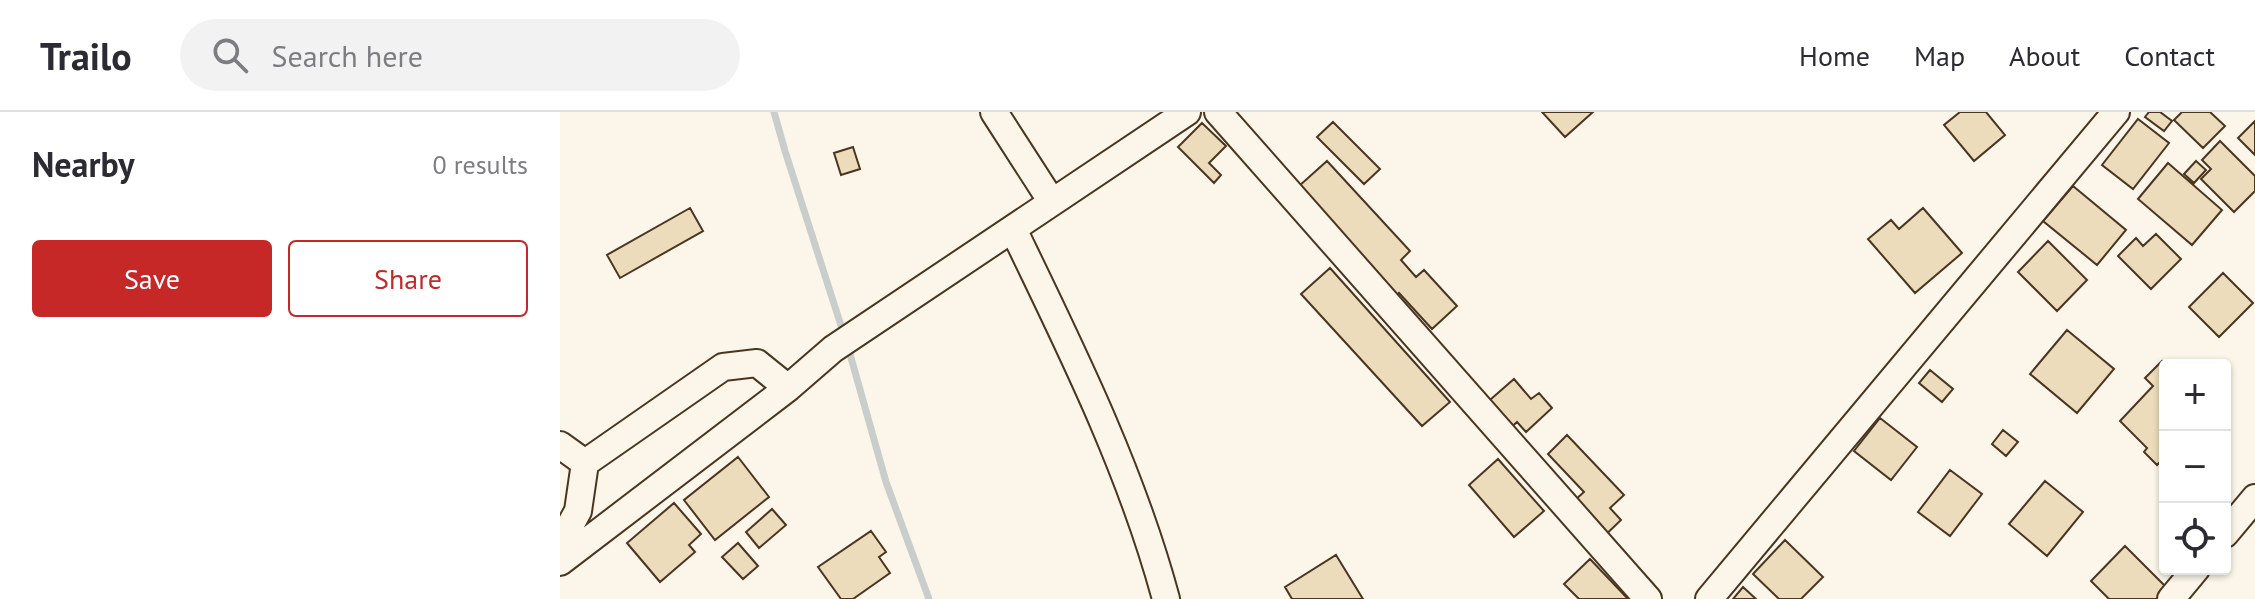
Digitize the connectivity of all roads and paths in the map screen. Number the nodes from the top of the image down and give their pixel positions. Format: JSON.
{"nodes":[{"id":1,"x":994,"y":112,"type":"edge"},
{"id":2,"x":1187,"y":112,"type":"edge"},
{"id":3,"x":1218,"y":112,"type":"edge"},
{"id":4,"x":2116,"y":112,"type":"edge"},
{"id":5,"x":1052,"y":202,"type":"junction"},
{"id":6,"x":1013,"y":229,"type":"junction"},
{"id":7,"x":788,"y":388,"type":"junction"},
{"id":8,"x":560,"y":445,"type":"edge"},
{"id":9,"x":585,"y":463,"type":"junction"},
{"id":10,"x":2255,"y":498,"type":"edge"},
{"id":11,"x":2231,"y":527,"type":"edge"},
{"id":12,"x":560,"y":544,"type":"edge"},
{"id":13,"x":560,"y":562,"type":"edge"},
{"id":14,"x":2191,"y":575,"type":"edge"},
{"id":15,"x":1166,"y":599,"type":"edge"},
{"id":16,"x":1648,"y":599,"type":"edge"},
{"id":17,"x":1709,"y":599,"type":"edge"},
{"id":18,"x":2171,"y":599,"type":"edge"}],
"edges":[{"from":1,"to":5,"type":"street"},
{"from":2,"to":5,"type":"street"},
{"from":3,"to":16,"type":"street"},
{"from":4,"to":17,"type":"street"},
{"from":5,"to":6,"type":"street"},
{"from":6,"to":7,"type":"street"},
{"from":6,"to":15,"type":"street"},
{"from":7,"to":9,"type":"street"},
{"from":7,"to":13,"type":"street"},
{"from":8,"to":9,"type":"street"},
{"from":9,"to":12,"type":"street"},
{"from":10,"to":11,"type":"street"},
{"from":14,"to":18,"type":"street"}]}
